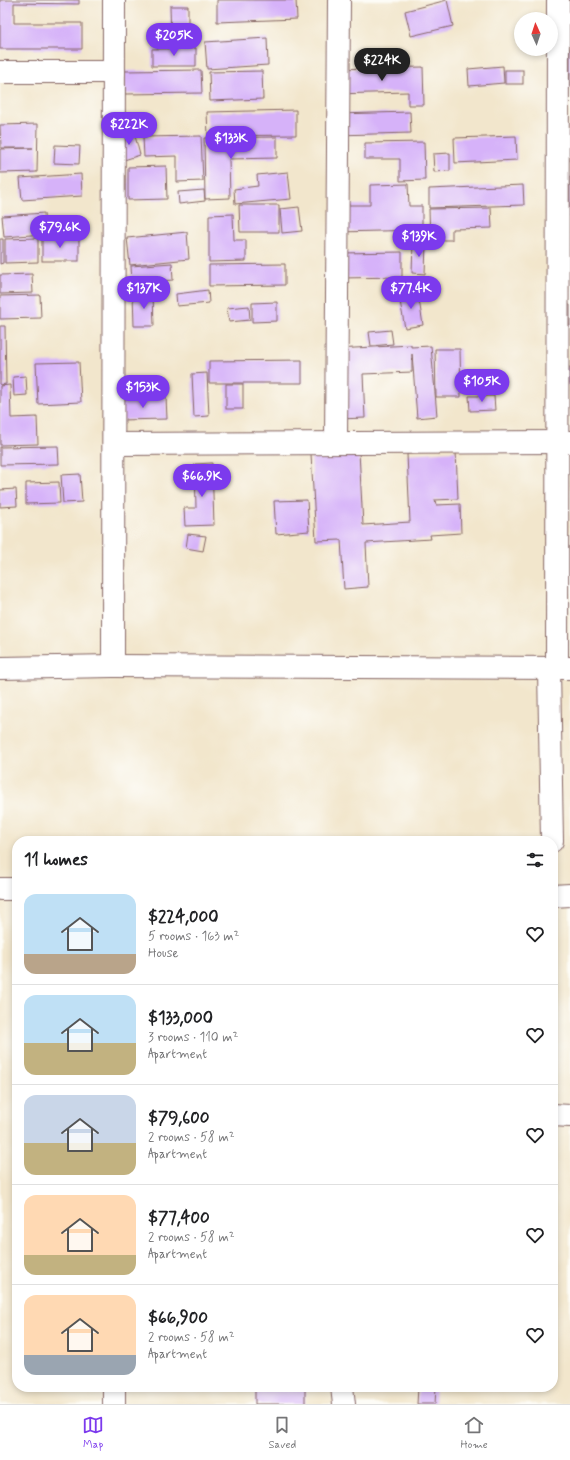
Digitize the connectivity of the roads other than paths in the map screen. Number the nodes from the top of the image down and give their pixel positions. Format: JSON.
{"nodes":[{"id":1,"x":114,"y":0,"type":"edge"},
{"id":2,"x":339,"y":0,"type":"edge"},
{"id":3,"x":558,"y":0,"type":"edge"},
{"id":4,"x":0,"y":72,"type":"edge"},
{"id":5,"x":114,"y":72,"type":"junction"},
{"id":6,"x":564,"y":442,"type":"edge"},
{"id":7,"x":336,"y":443,"type":"junction"},
{"id":8,"x":114,"y":444,"type":"junction"},
{"id":9,"x":113,"y":666,"type":"junction"},
{"id":10,"x":0,"y":668,"type":"edge"},
{"id":11,"x":558,"y":668,"type":"edge"},
{"id":12,"x":552,"y":836,"type":"edge"},
{"id":13,"x":0,"y":889,"type":"edge"},
{"id":14,"x":12,"y":889,"type":"edge"},
{"id":15,"x":570,"y":895,"type":"edge"},
{"id":16,"x":558,"y":896,"type":"edge"},
{"id":17,"x":558,"y":1116,"type":"edge"},
{"id":18,"x":570,"y":1116,"type":"edge"},
{"id":19,"x":114,"y":1392,"type":"edge"},
{"id":20,"x":343,"y":1392,"type":"edge"},
{"id":21,"x":114,"y":1404,"type":"edge"},
{"id":22,"x":344,"y":1404,"type":"edge"}],
"edges":[{"from":1,"to":5,"type":"street"},
{"from":2,"to":7,"type":"street"},
{"from":3,"to":6,"type":"street"},
{"from":4,"to":5,"type":"street"},
{"from":5,"to":8,"type":"street"},
{"from":6,"to":7,"type":"street"},
{"from":6,"to":11,"type":"street"},
{"from":7,"to":8,"type":"street"},
{"from":8,"to":9,"type":"street"},
{"from":9,"to":10,"type":"street"},
{"from":9,"to":11,"type":"street"},
{"from":11,"to":12,"type":"street"},
{"from":13,"to":14,"type":"street"},
{"from":15,"to":16,"type":"street"},
{"from":17,"to":18,"type":"street"},
{"from":19,"to":21,"type":"street"},
{"from":20,"to":22,"type":"street"}]}
